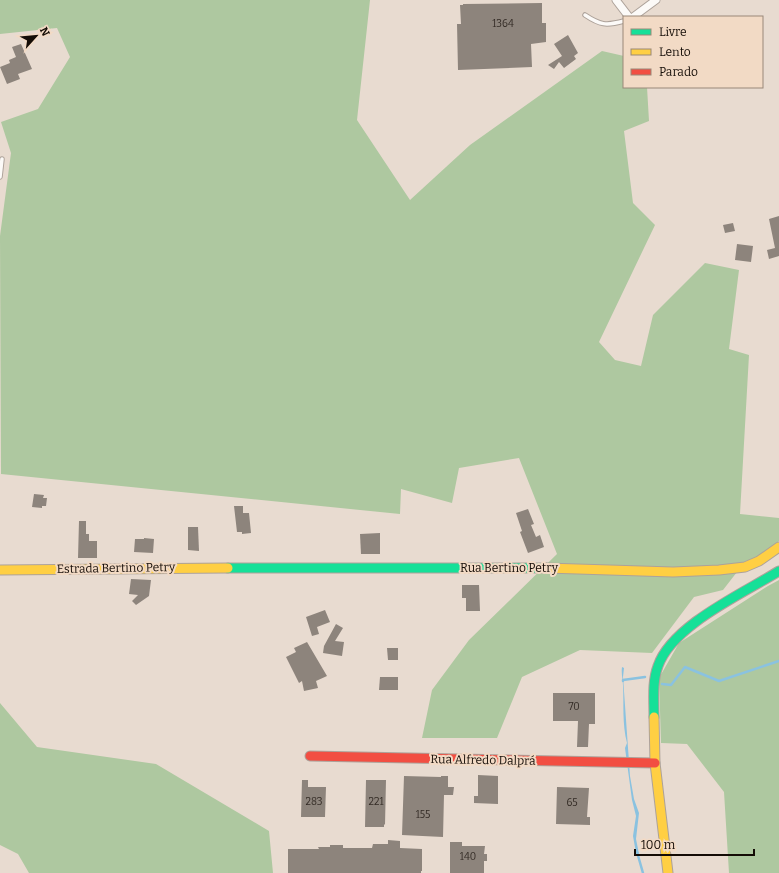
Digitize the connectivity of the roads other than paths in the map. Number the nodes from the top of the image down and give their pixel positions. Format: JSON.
{"nodes":[{"id":1,"x":616,"y":0,"type":"edge"},
{"id":2,"x":656,"y":0,"type":"edge"},
{"id":3,"x":585,"y":15,"type":"dead end"},
{"id":4,"x":628,"y":16,"type":"edge"},
{"id":5,"x":634,"y":16,"type":"edge"},
{"id":6,"x":623,"y":21,"type":"edge"},
{"id":7,"x":2,"y":159,"type":"dead end"},
{"id":8,"x":0,"y":177,"type":"edge"},
{"id":9,"x":779,"y":547,"type":"edge"},
{"id":10,"x":232,"y":568,"type":"joint"},
{"id":11,"x":0,"y":570,"type":"edge"},
{"id":12,"x":779,"y":571,"type":"edge"},
{"id":13,"x":310,"y":756,"type":"dead end"},
{"id":14,"x":655,"y":763,"type":"junction"},
{"id":15,"x":668,"y":873,"type":"edge"}],
"edges":[{"from":1,"to":4,"type":"street"},
{"from":2,"to":5,"type":"street"},
{"from":3,"to":6,"type":"lane"},
{"from":7,"to":8,"type":"lane"},
{"from":9,"to":10,"type":"street","name":"Rua Bertino Petry"},
{"from":10,"to":11,"type":"street","name":"Estrada Bertino Petry"},
{"from":12,"to":14,"type":"street"},
{"from":13,"to":14,"type":"street","name":"Rua Alfredo Dalprá"},
{"from":14,"to":15,"type":"street"}]}
